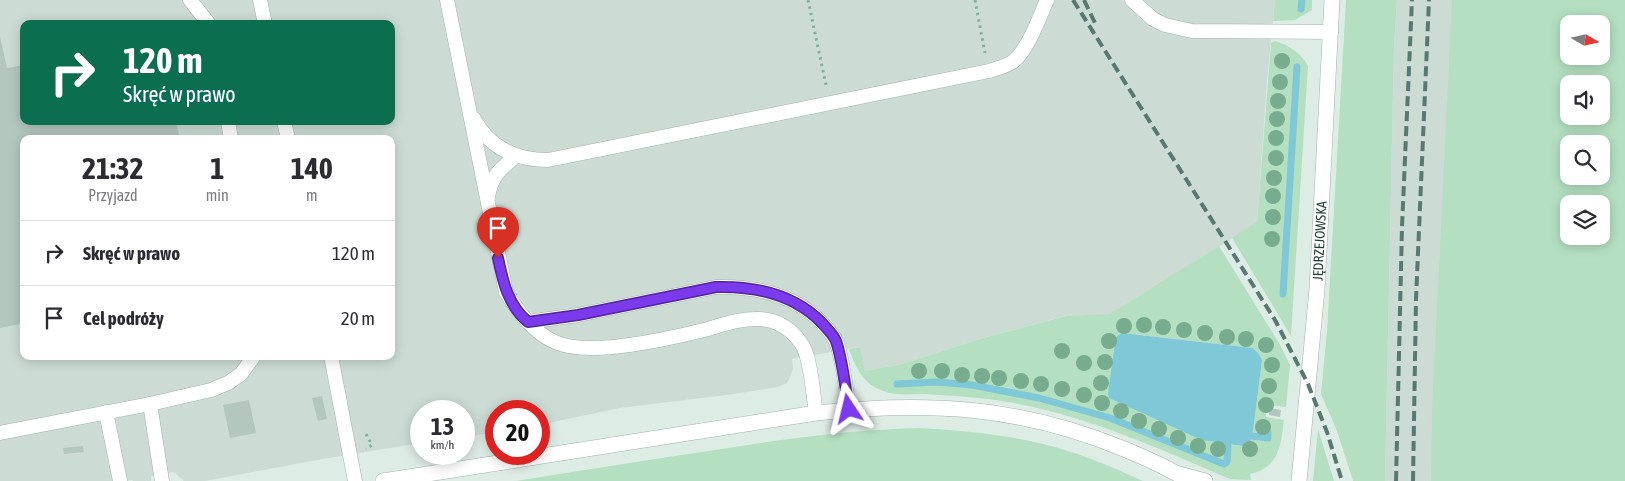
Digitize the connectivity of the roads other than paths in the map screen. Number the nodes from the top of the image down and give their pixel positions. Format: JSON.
{"nodes":[{"id":1,"x":190,"y":0,"type":"edge"},
{"id":2,"x":260,"y":0,"type":"edge"},
{"id":3,"x":447,"y":0,"type":"edge"},
{"id":4,"x":1047,"y":0,"type":"edge"},
{"id":5,"x":1132,"y":0,"type":"edge"},
{"id":6,"x":1332,"y":0,"type":"edge"},
{"id":7,"x":206,"y":20,"type":"edge"},
{"id":8,"x":264,"y":20,"type":"edge"},
{"id":9,"x":1331,"y":32,"type":"junction"},
{"id":10,"x":469,"y":109,"type":"junction"},
{"id":11,"x":516,"y":156,"type":"junction"},
{"id":12,"x":487,"y":200,"type":"junction"},
{"id":13,"x":528,"y":322,"type":"junction"},
{"id":14,"x":251,"y":360,"type":"edge"},
{"id":15,"x":331,"y":360,"type":"edge"},
{"id":16,"x":150,"y":404,"type":"junction"},
{"id":17,"x":849,"y":409,"type":"junction"},
{"id":18,"x":106,"y":412,"type":"junction"},
{"id":19,"x":816,"y":413,"type":"junction"},
{"id":20,"x":0,"y":433,"type":"edge"},
{"id":21,"x":1183,"y":477,"type":"edge"},
{"id":22,"x":120,"y":481,"type":"edge"},
{"id":23,"x":162,"y":481,"type":"edge"},
{"id":24,"x":355,"y":481,"type":"edge"},
{"id":25,"x":383,"y":481,"type":"edge"},
{"id":26,"x":1205,"y":481,"type":"edge"},
{"id":27,"x":1299,"y":481,"type":"edge"}],
"edges":[{"from":1,"to":7,"type":"lane"},
{"from":2,"to":8,"type":"lane"},
{"from":3,"to":10,"type":"lane"},
{"from":4,"to":11,"type":"lane"},
{"from":5,"to":9,"type":"lane"},
{"from":6,"to":9,"type":"street","name":"JĘDRZEJOWSKA"},
{"from":9,"to":27,"type":"street","name":"JĘDRZEJOWSKA"},
{"from":10,"to":11,"type":"lane"},
{"from":10,"to":12,"type":"lane"},
{"from":11,"to":12,"type":"lane"},
{"from":12,"to":13,"type":"lane"},
{"from":13,"to":17,"type":"lane"},
{"from":13,"to":19,"type":"lane"},
{"from":14,"to":16,"type":"lane"},
{"from":15,"to":24,"type":"lane"},
{"from":16,"to":18,"type":"lane"},
{"from":16,"to":23,"type":"lane"},
{"from":17,"to":19,"type":"street"},
{"from":17,"to":21,"type":"street"},
{"from":18,"to":20,"type":"lane"},
{"from":18,"to":22,"type":"lane"},
{"from":19,"to":25,"type":"street"},
{"from":21,"to":26,"type":"street"}]}
